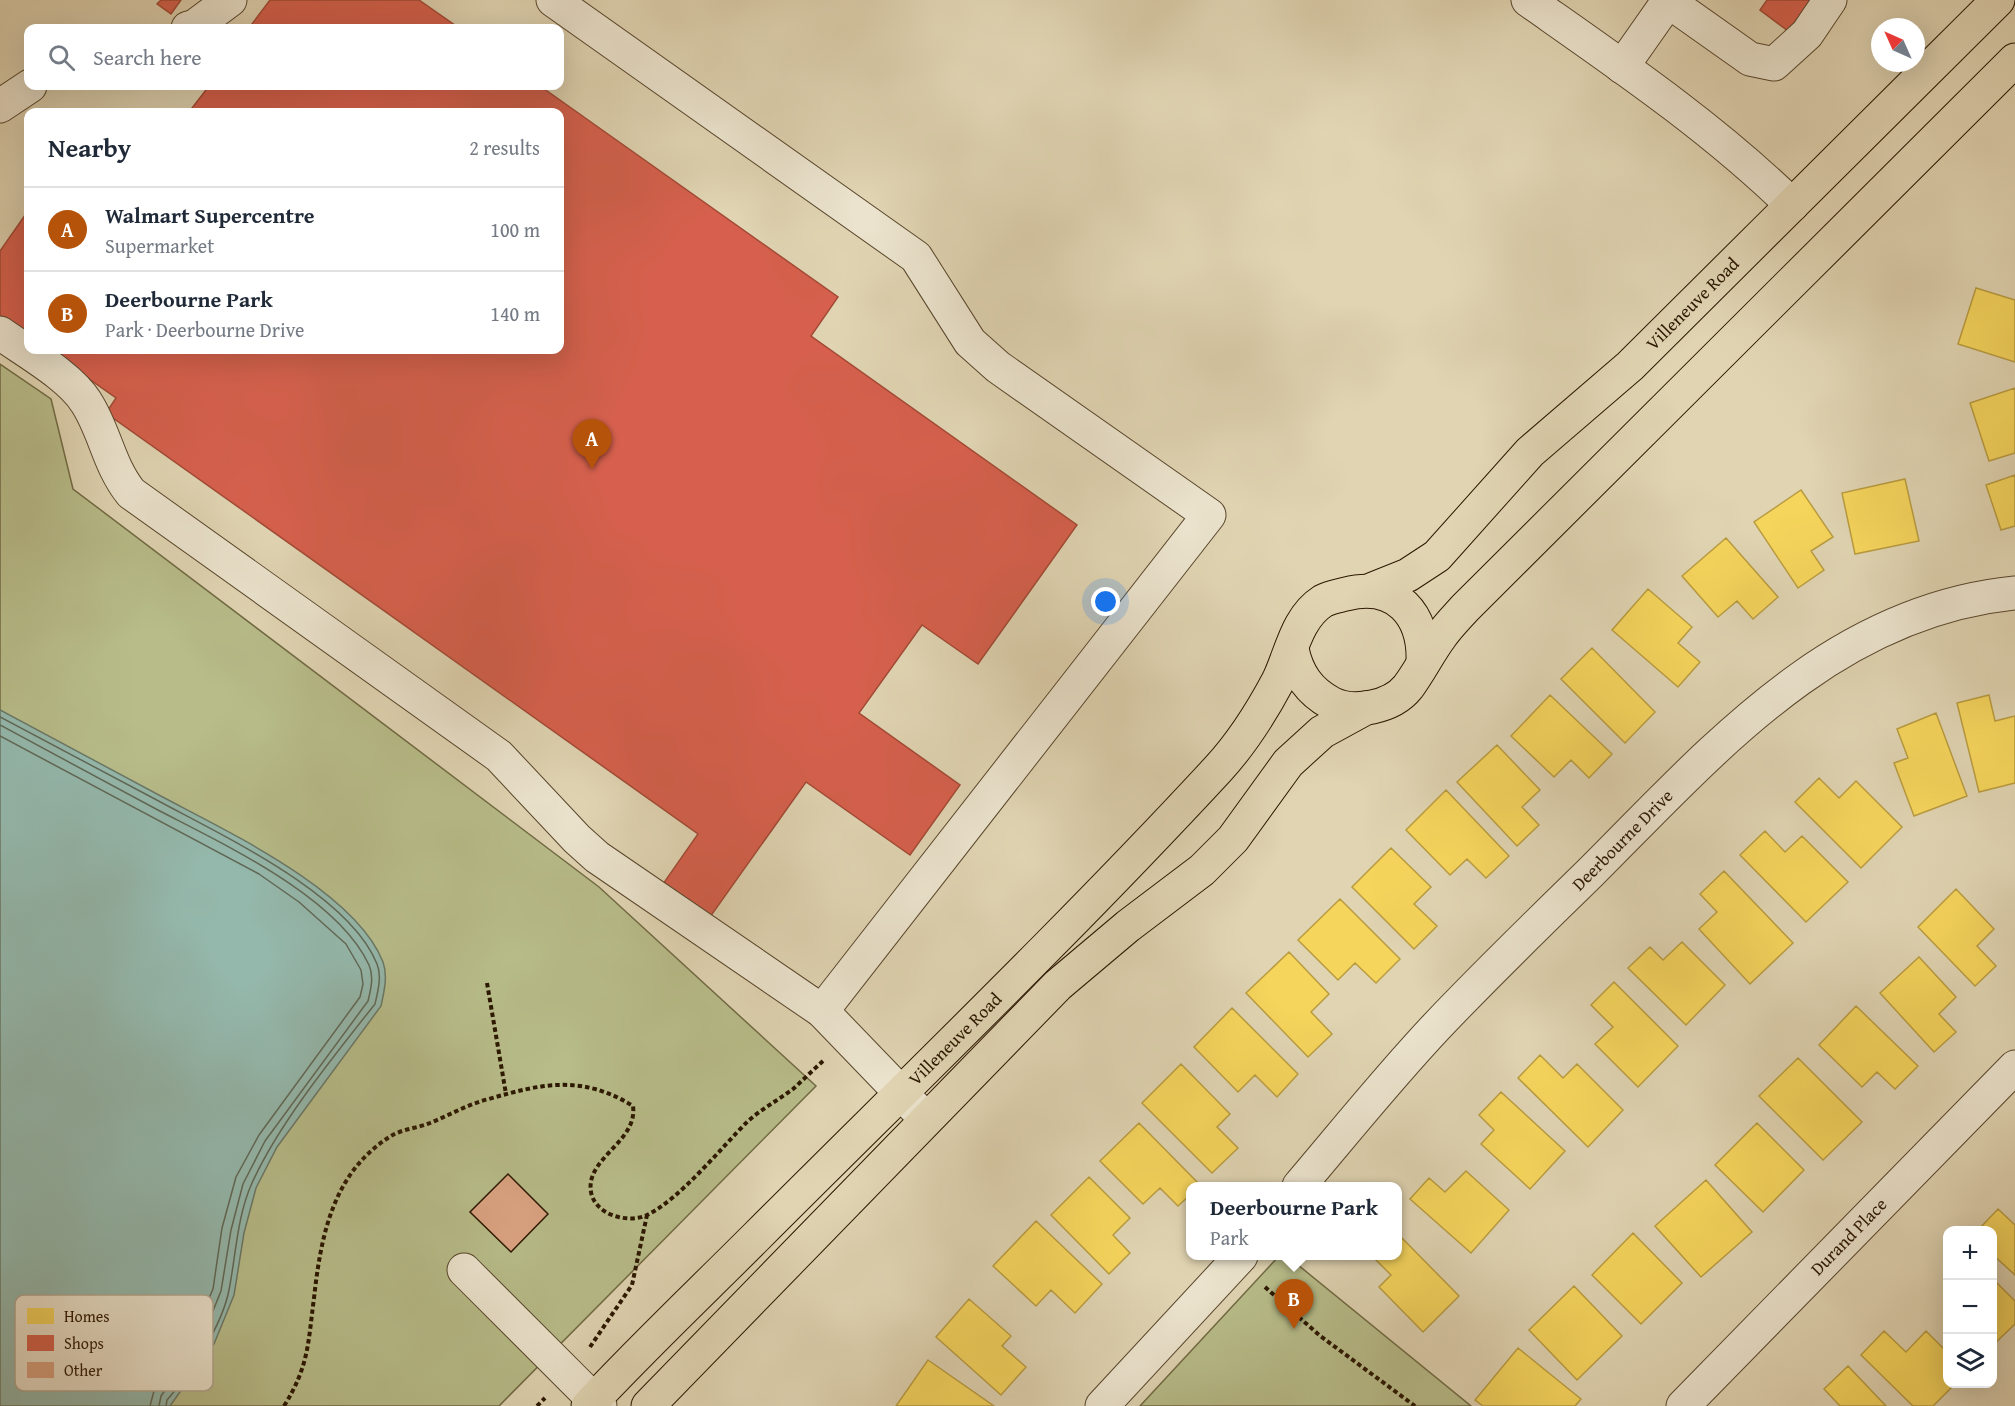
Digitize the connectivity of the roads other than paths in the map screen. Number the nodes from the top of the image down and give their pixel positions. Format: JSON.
{"nodes":[{"id":1,"x":231,"y":0,"type":"edge"},
{"id":2,"x":553,"y":0,"type":"edge"},
{"id":3,"x":1669,"y":0,"type":"edge"},
{"id":4,"x":1830,"y":0,"type":"edge"},
{"id":5,"x":1998,"y":0,"type":"edge"},
{"id":6,"x":1540,"y":3,"type":"edge"},
{"id":7,"x":198,"y":24,"type":"edge"},
{"id":8,"x":2015,"y":60,"type":"edge"},
{"id":9,"x":1622,"y":66,"type":"junction"},
{"id":10,"x":24,"y":90,"type":"edge"},
{"id":11,"x":0,"y":106,"type":"edge"},
{"id":12,"x":1792,"y":206,"type":"junction"},
{"id":13,"x":0,"y":333,"type":"edge"},
{"id":14,"x":24,"y":350,"type":"edge"},
{"id":15,"x":29,"y":354,"type":"edge"},
{"id":16,"x":1374,"y":589,"type":"junction"},
{"id":17,"x":2015,"y":593,"type":"edge"},
{"id":18,"x":1292,"y":650,"type":"junction"},
{"id":19,"x":1423,"y":663,"type":"junction"},
{"id":20,"x":1366,"y":708,"type":"junction"},
{"id":21,"x":822,"y":1011,"type":"junction"},
{"id":22,"x":2015,"y":1067,"type":"edge"},
{"id":23,"x":900,"y":1093,"type":"junction"},
{"id":24,"x":926,"y":1119,"type":"junction"},
{"id":25,"x":1302,"y":1182,"type":"edge"},
{"id":26,"x":1237,"y":1260,"type":"edge"},
{"id":27,"x":464,"y":1270,"type":"dead end"},
{"id":28,"x":594,"y":1404,"type":"edge"},
{"id":29,"x":648,"y":1406,"type":"edge"},
{"id":30,"x":1102,"y":1406,"type":"edge"},
{"id":31,"x":1683,"y":1406,"type":"edge"}],
"edges":[{"from":1,"to":7,"type":"street"},
{"from":2,"to":21,"type":"street"},
{"from":3,"to":4,"type":"street"},
{"from":3,"to":9,"type":"street"},
{"from":5,"to":12,"type":"main road","name":"Villeneuve Road"},
{"from":6,"to":9,"type":"street"},
{"from":8,"to":19,"type":"main road"},
{"from":9,"to":12,"type":"street"},
{"from":10,"to":11,"type":"street"},
{"from":12,"to":16,"type":"main road","name":"Villeneuve Road"},
{"from":13,"to":14,"type":"street"},
{"from":15,"to":21,"type":"street"},
{"from":16,"to":18,"type":"main road"},
{"from":16,"to":19,"type":"main road"},
{"from":17,"to":25,"type":"street","name":"Deerbourne Drive"},
{"from":18,"to":20,"type":"main road"},
{"from":18,"to":23,"type":"main road","name":"Villeneuve Road"},
{"from":19,"to":20,"type":"main road"},
{"from":20,"to":24,"type":"main road","name":"Villeneuve Road"},
{"from":21,"to":23,"type":"street"},
{"from":22,"to":31,"type":"street","name":"Durand Place"},
{"from":23,"to":24,"type":"street"},
{"from":23,"to":28,"type":"main road","name":"Villeneuve Road"},
{"from":24,"to":29,"type":"main road","name":"Villeneuve Road"},
{"from":26,"to":30,"type":"street"},
{"from":27,"to":28,"type":"street"}]}
